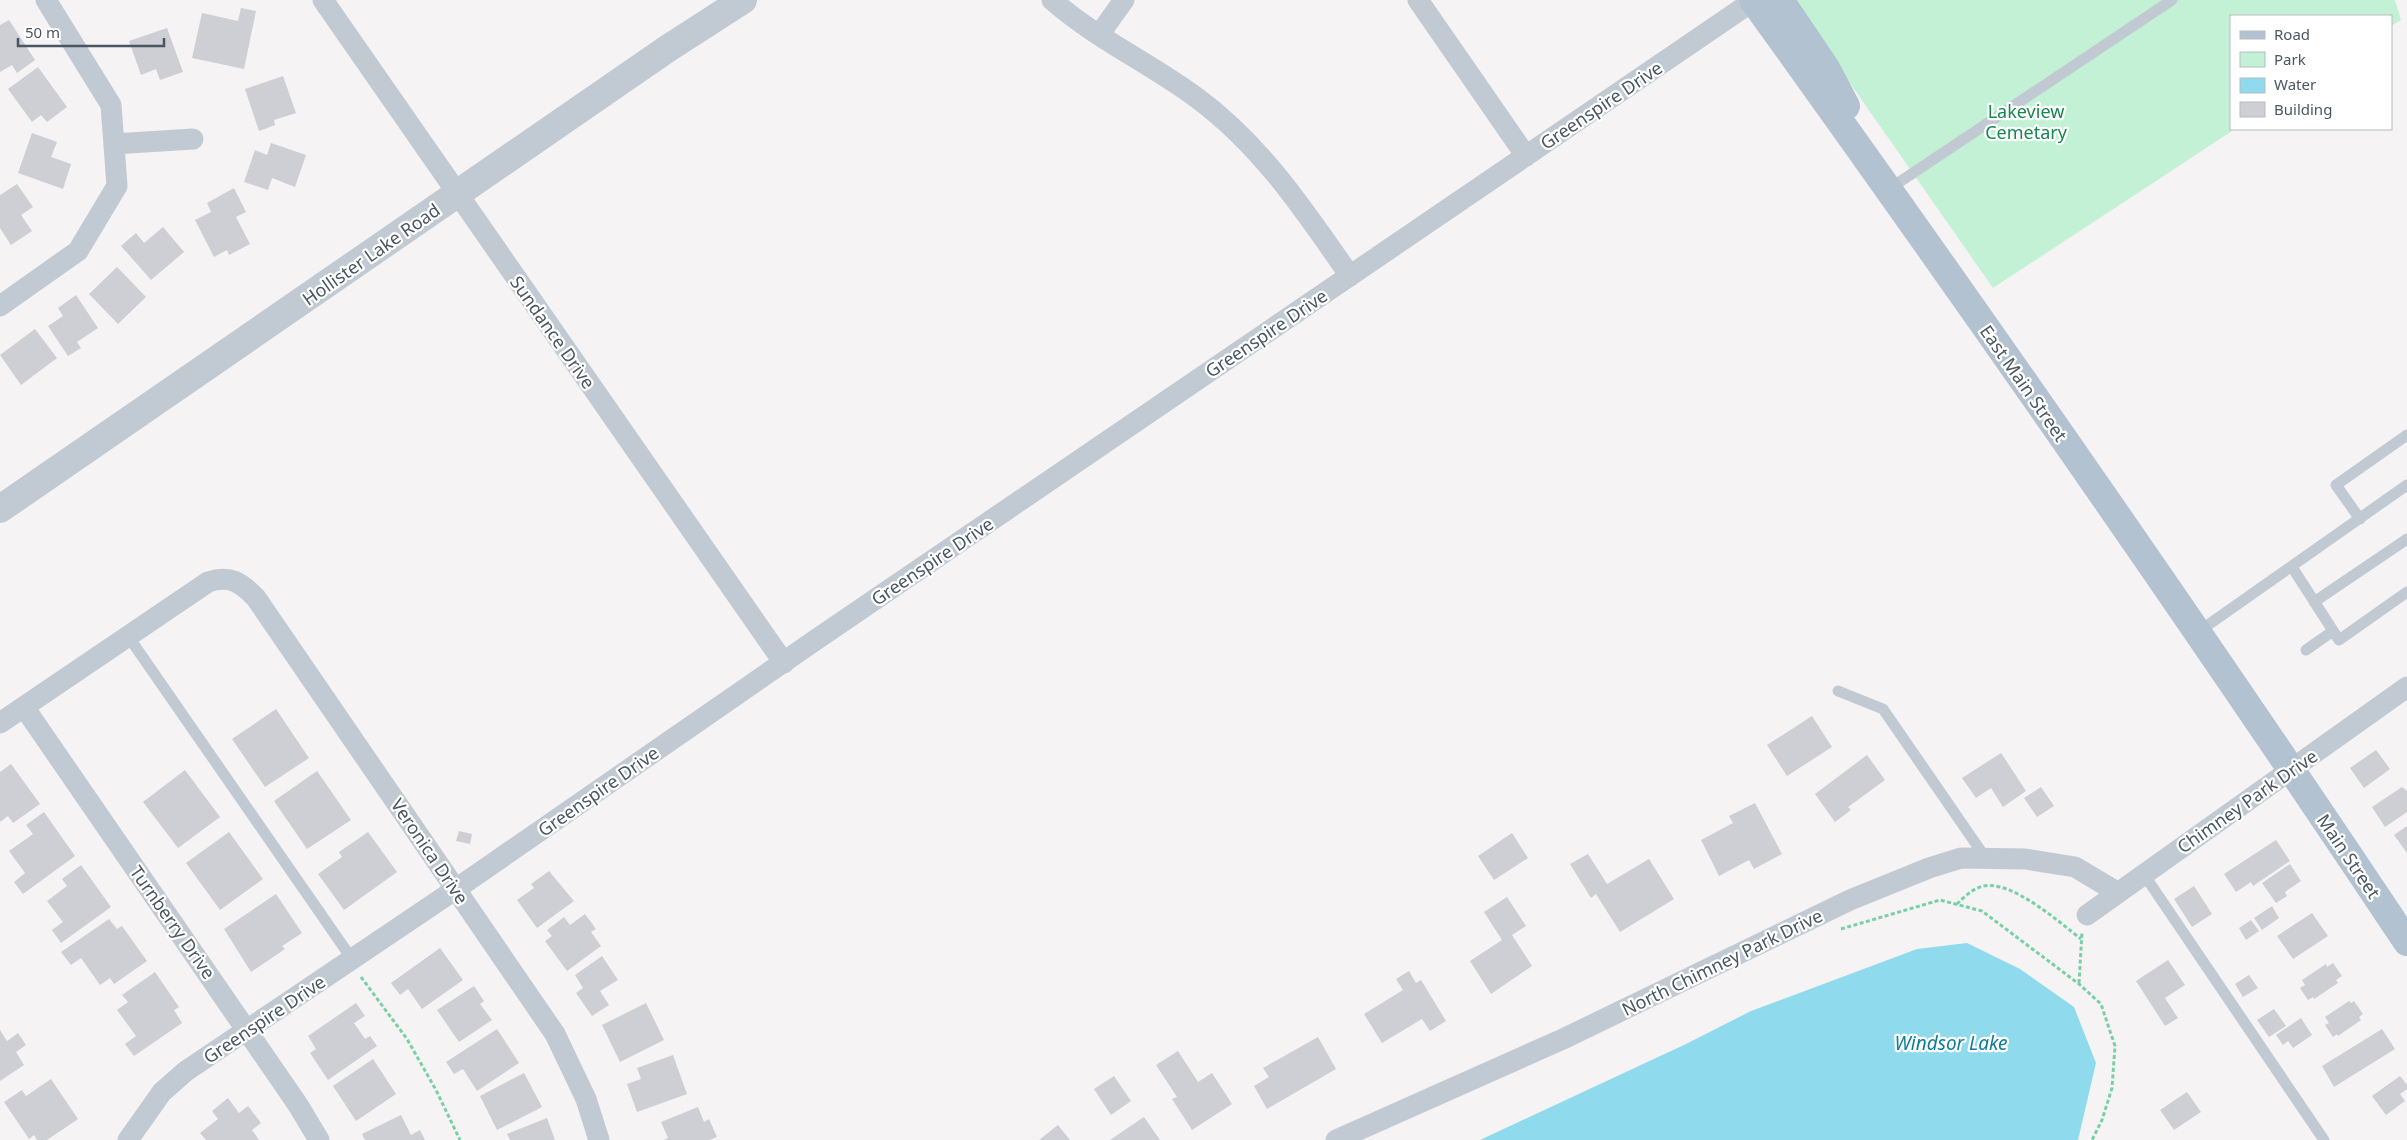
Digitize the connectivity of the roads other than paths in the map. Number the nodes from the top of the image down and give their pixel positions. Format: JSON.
{"nodes":[{"id":1,"x":46,"y":0,"type":"edge"},
{"id":2,"x":323,"y":0,"type":"edge"},
{"id":3,"x":743,"y":0,"type":"edge"},
{"id":4,"x":1052,"y":0,"type":"edge"},
{"id":5,"x":1124,"y":0,"type":"edge"},
{"id":6,"x":1418,"y":0,"type":"edge"},
{"id":7,"x":1753,"y":0,"type":"edge"},
{"id":8,"x":1780,"y":0,"type":"edge"},
{"id":9,"x":2172,"y":0,"type":"edge"},
{"id":10,"x":1099,"y":35,"type":"junction"},
{"id":11,"x":193,"y":139,"type":"dead end"},
{"id":12,"x":114,"y":144,"type":"junction"},
{"id":13,"x":1526,"y":156,"type":"junction"},
{"id":14,"x":1889,"y":189,"type":"junction"},
{"id":15,"x":458,"y":194,"type":"junction"},
{"id":16,"x":1350,"y":276,"type":"junction"},
{"id":17,"x":0,"y":306,"type":"edge"},
{"id":18,"x":2407,"y":435,"type":"edge"},
{"id":19,"x":2407,"y":485,"type":"edge"},
{"id":20,"x":0,"y":509,"type":"edge"},
{"id":21,"x":2360,"y":518,"type":"junction"},
{"id":22,"x":2407,"y":539,"type":"edge"},
{"id":23,"x":2292,"y":566,"type":"junction"},
{"id":24,"x":2407,"y":592,"type":"edge"},
{"id":25,"x":2314,"y":602,"type":"junction"},
{"id":26,"x":2333,"y":631,"type":"junction"},
{"id":27,"x":2198,"y":632,"type":"junction"},
{"id":28,"x":128,"y":636,"type":"junction"},
{"id":29,"x":2306,"y":650,"type":"dead end"},
{"id":30,"x":784,"y":663,"type":"junction"},
{"id":31,"x":2407,"y":687,"type":"edge"},
{"id":32,"x":1838,"y":691,"type":"dead end"},
{"id":33,"x":24,"y":707,"type":"junction"},
{"id":34,"x":0,"y":723,"type":"edge"},
{"id":35,"x":2292,"y":769,"type":"junction"},
{"id":36,"x":1985,"y":858,"type":"junction"},
{"id":37,"x":2143,"y":873,"type":"junction"},
{"id":38,"x":456,"y":889,"type":"junction"},
{"id":39,"x":2117,"y":892,"type":"junction"},
{"id":40,"x":2087,"y":915,"type":"road end"},
{"id":41,"x":2407,"y":942,"type":"edge"},
{"id":42,"x":356,"y":968,"type":"junction"},
{"id":43,"x":248,"y":1031,"type":"junction"},
{"id":44,"x":128,"y":1140,"type":"edge"},
{"id":45,"x":319,"y":1140,"type":"edge"},
{"id":46,"x":599,"y":1140,"type":"edge"},
{"id":47,"x":1336,"y":1140,"type":"edge"},
{"id":48,"x":2324,"y":1140,"type":"edge"}],
"edges":[{"from":1,"to":12,"type":"street"},
{"from":2,"to":15,"type":"street","name":"Sundance Drive"},
{"from":3,"to":15,"type":"street","name":"Hollister Lake Road"},
{"from":4,"to":10,"type":"street"},
{"from":5,"to":10,"type":"street"},
{"from":6,"to":13,"type":"street"},
{"from":7,"to":13,"type":"street","name":"Greenspire Drive"},
{"from":7,"to":14,"type":"main road","name":"East Main Street"},
{"from":8,"to":14,"type":"main road"},
{"from":9,"to":14,"type":"lane"},
{"from":10,"to":16,"type":"street"},
{"from":11,"to":12,"type":"street"},
{"from":12,"to":17,"type":"street"},
{"from":13,"to":16,"type":"street","name":"Greenspire Drive"},
{"from":14,"to":27,"type":"main road","name":"East Main Street"},
{"from":15,"to":20,"type":"street","name":"Hollister Lake Road"},
{"from":15,"to":30,"type":"street","name":"Sundance Drive"},
{"from":16,"to":30,"type":"street","name":"Greenspire Drive"},
{"from":18,"to":21,"type":"lane"},
{"from":19,"to":21,"type":"lane"},
{"from":21,"to":23,"type":"lane"},
{"from":22,"to":25,"type":"lane"},
{"from":23,"to":25,"type":"lane"},
{"from":23,"to":27,"type":"lane"},
{"from":24,"to":26,"type":"lane"},
{"from":25,"to":26,"type":"lane"},
{"from":26,"to":29,"type":"lane"},
{"from":27,"to":35,"type":"main road","name":"East Main Street"},
{"from":28,"to":33,"type":"street"},
{"from":28,"to":38,"type":"street","name":"Veronica Drive"},
{"from":28,"to":42,"type":"lane"},
{"from":30,"to":38,"type":"street","name":"Greenspire Drive"},
{"from":31,"to":35,"type":"street","name":"Chimney Park Drive"},
{"from":32,"to":36,"type":"lane"},
{"from":33,"to":34,"type":"street"},
{"from":33,"to":43,"type":"street","name":"Turnberry Drive"},
{"from":35,"to":37,"type":"street","name":"Chimney Park Drive"},
{"from":35,"to":41,"type":"main road","name":"Main Street"},
{"from":36,"to":39,"type":"street","name":"North Chimney Park Drive"},
{"from":36,"to":47,"type":"street","name":"North Chimney Park Drive"},
{"from":37,"to":39,"type":"street","name":"Chimney Park Drive"},
{"from":37,"to":48,"type":"lane"},
{"from":38,"to":42,"type":"street","name":"Greenspire Drive"},
{"from":38,"to":46,"type":"street","name":"Veronica Drive"},
{"from":39,"to":40,"type":"street","name":"Chimney Park Drive"},
{"from":42,"to":43,"type":"street","name":"Greenspire Drive"},
{"from":43,"to":44,"type":"street","name":"Greenspire Drive"},
{"from":43,"to":45,"type":"street","name":"Turnberry Drive"}]}
